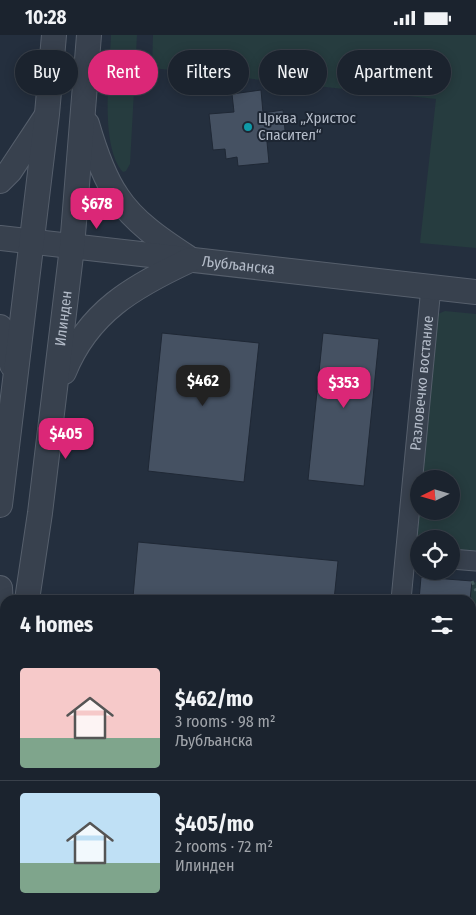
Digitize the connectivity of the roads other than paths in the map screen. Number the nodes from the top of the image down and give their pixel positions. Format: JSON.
{"nodes":[{"id":1,"x":54,"y":35,"type":"edge"},
{"id":2,"x":89,"y":35,"type":"edge"},
{"id":3,"x":84,"y":113,"type":"junction"},
{"id":4,"x":47,"y":115,"type":"junction"},
{"id":5,"x":0,"y":181,"type":"edge"},
{"id":6,"x":0,"y":238,"type":"edge"},
{"id":7,"x":32,"y":242,"type":"junction"},
{"id":8,"x":72,"y":247,"type":"junction"},
{"id":9,"x":190,"y":260,"type":"junction"},
{"id":10,"x":431,"y":287,"type":"junction"},
{"id":11,"x":476,"y":292,"type":"edge"},
{"id":12,"x":0,"y":327,"type":"edge"},
{"id":13,"x":15,"y":379,"type":"junction"},
{"id":14,"x":54,"y":402,"type":"junction"},
{"id":15,"x":0,"y":505,"type":"edge"},
{"id":16,"x":414,"y":530,"type":"edge"},
{"id":17,"x":460,"y":560,"type":"edge"},
{"id":18,"x":476,"y":561,"type":"edge"},
{"id":19,"x":410,"y":563,"type":"edge"},
{"id":20,"x":28,"y":595,"type":"edge"},
{"id":21,"x":402,"y":595,"type":"edge"}],
"edges":[{"from":1,"to":4,"type":"street"},
{"from":2,"to":3,"type":"street","name":"Илинден"},
{"from":3,"to":8,"type":"street","name":"Илинден"},
{"from":3,"to":9,"type":"street"},
{"from":4,"to":5,"type":"street"},
{"from":4,"to":7,"type":"street"},
{"from":6,"to":7,"type":"street","name":"Љубљанска"},
{"from":7,"to":8,"type":"street","name":"Љубљанска"},
{"from":7,"to":13,"type":"street"},
{"from":8,"to":9,"type":"street","name":"Љубљанска"},
{"from":8,"to":14,"type":"street","name":"Илинден"},
{"from":9,"to":10,"type":"street","name":"Љубљанска"},
{"from":9,"to":14,"type":"street"},
{"from":10,"to":11,"type":"street","name":"Љубљанска"},
{"from":10,"to":16,"type":"street","name":"Разловечко востание"},
{"from":12,"to":13,"type":"street"},
{"from":13,"to":15,"type":"street"},
{"from":14,"to":20,"type":"street","name":"Илинден"},
{"from":17,"to":18,"type":"street"},
{"from":19,"to":21,"type":"street","name":"Разловечко востание"}]}
